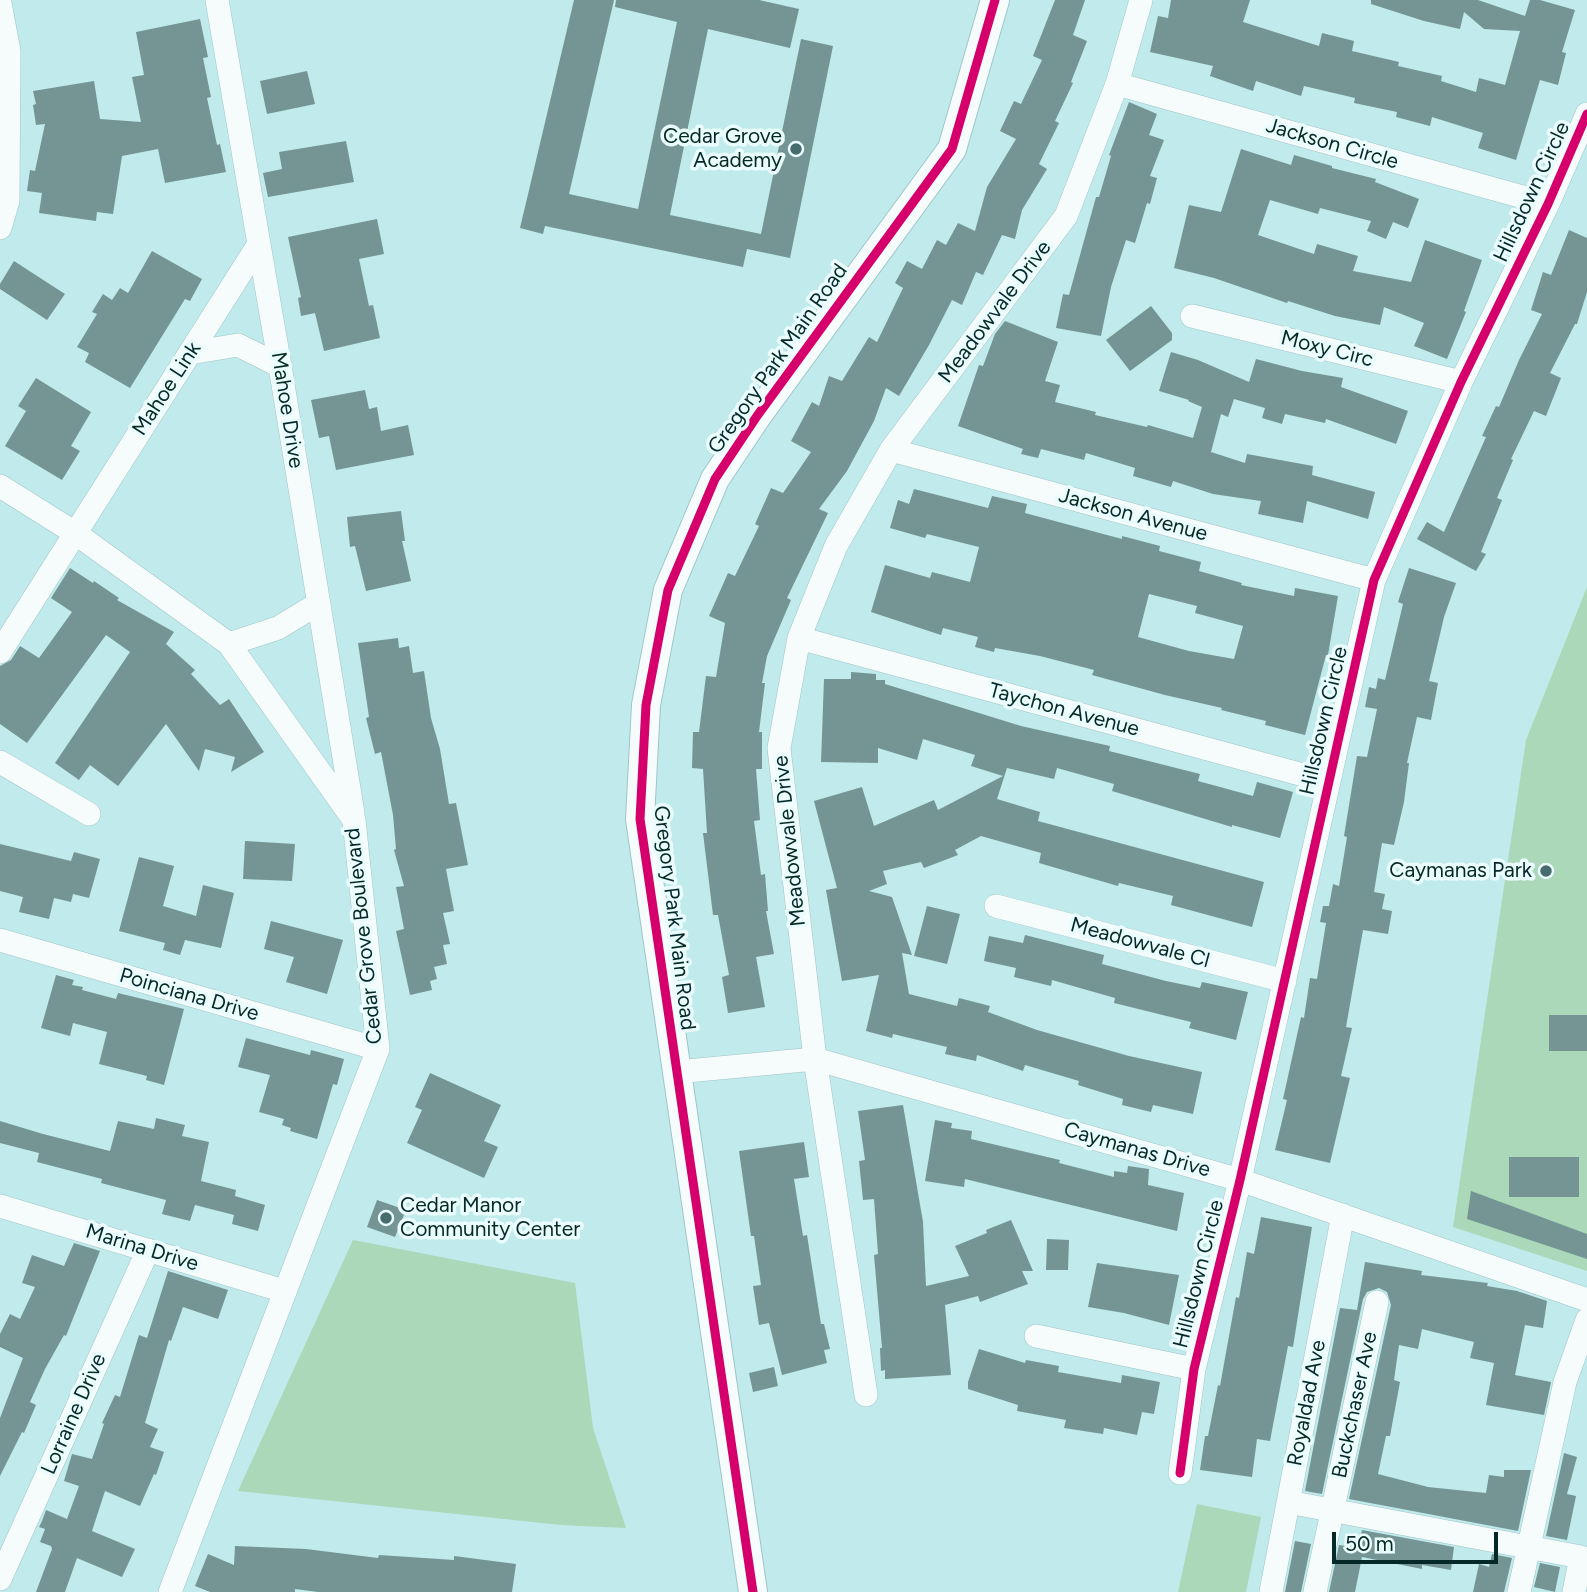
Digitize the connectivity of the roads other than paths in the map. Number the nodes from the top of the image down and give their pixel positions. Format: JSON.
{"nodes":[{"id":1,"x":217,"y":0,"type":"edge"},
{"id":2,"x":995,"y":0,"type":"edge"},
{"id":3,"x":1141,"y":0,"type":"edge"},
{"id":4,"x":0,"y":4,"type":"edge"},
{"id":5,"x":1117,"y":84,"type":"junction"},
{"id":6,"x":1587,"y":114,"type":"edge"},
{"id":7,"x":1548,"y":204,"type":"junction"},
{"id":8,"x":0,"y":228,"type":"edge"},
{"id":9,"x":259,"y":244,"type":"junction"},
{"id":10,"x":1192,"y":316,"type":"dead end"},
{"id":11,"x":190,"y":353,"type":"junction"},
{"id":12,"x":280,"y":366,"type":"junction"},
{"id":13,"x":1461,"y":382,"type":"junction"},
{"id":14,"x":891,"y":450,"type":"junction"},
{"id":15,"x":0,"y":486,"type":"edge"},
{"id":16,"x":75,"y":533,"type":"junction"},
{"id":17,"x":1374,"y":580,"type":"junction"},
{"id":18,"x":318,"y":603,"type":"junction"},
{"id":19,"x":799,"y":638,"type":"junction"},
{"id":20,"x":229,"y":644,"type":"junction"},
{"id":21,"x":0,"y":652,"type":"edge"},
{"id":22,"x":0,"y":762,"type":"edge"},
{"id":23,"x":1329,"y":782,"type":"junction"},
{"id":24,"x":89,"y":814,"type":"dead end"},
{"id":25,"x":354,"y":820,"type":"junction"},
{"id":26,"x":996,"y":906,"type":"dead end"},
{"id":27,"x":0,"y":940,"type":"edge"},
{"id":28,"x":1284,"y":981,"type":"junction"},
{"id":29,"x":377,"y":1049,"type":"junction"},
{"id":30,"x":815,"y":1059,"type":"junction"},
{"id":31,"x":676,"y":1072,"type":"junction"},
{"id":32,"x":1240,"y":1180,"type":"junction"},
{"id":33,"x":0,"y":1206,"type":"edge"},
{"id":34,"x":1343,"y":1215,"type":"junction"},
{"id":35,"x":149,"y":1250,"type":"junction"},
{"id":36,"x":284,"y":1291,"type":"junction"},
{"id":37,"x":1587,"y":1300,"type":"edge"},
{"id":38,"x":1377,"y":1302,"type":"dead end"},
{"id":39,"x":1587,"y":1320,"type":"edge"},
{"id":40,"x":1036,"y":1336,"type":"dead end"},
{"id":41,"x":1194,"y":1369,"type":"junction"},
{"id":42,"x":866,"y":1395,"type":"dead end"},
{"id":43,"x":1180,"y":1473,"type":"dead end"},
{"id":44,"x":1288,"y":1502,"type":"junction"},
{"id":45,"x":1333,"y":1508,"type":"junction"},
{"id":46,"x":1529,"y":1547,"type":"junction"},
{"id":47,"x":0,"y":1579,"type":"edge"},
{"id":48,"x":170,"y":1592,"type":"edge"},
{"id":49,"x":753,"y":1592,"type":"edge"},
{"id":50,"x":1271,"y":1592,"type":"edge"},
{"id":51,"x":1315,"y":1592,"type":"edge"},
{"id":52,"x":1519,"y":1592,"type":"edge"},
{"id":53,"x":1574,"y":1592,"type":"edge"}],
"edges":[{"from":1,"to":9,"type":"street","name":"Mahoe Drive"},
{"from":2,"to":31,"type":"street","name":"Gregory Park Main Road"},
{"from":3,"to":5,"type":"street","name":"Meadowvale Drive"},
{"from":4,"to":8,"type":"street"},
{"from":5,"to":7,"type":"street","name":"Jackson Circle"},
{"from":5,"to":14,"type":"street","name":"Meadowvale Drive"},
{"from":6,"to":7,"type":"street","name":"Hillsdown Circle"},
{"from":7,"to":13,"type":"street","name":"Hillsdown Circle"},
{"from":9,"to":11,"type":"street","name":"Mahoe Link"},
{"from":9,"to":12,"type":"street","name":"Mahoe Drive"},
{"from":10,"to":13,"type":"street","name":"Moxy Circ"},
{"from":11,"to":12,"type":"street"},
{"from":11,"to":16,"type":"street","name":"Mahoe Link"},
{"from":12,"to":18,"type":"street","name":"Mahoe Drive"},
{"from":13,"to":17,"type":"street","name":"Hillsdown Circle"},
{"from":14,"to":17,"type":"street","name":"Jackson Avenue"},
{"from":14,"to":19,"type":"street","name":"Meadowvale Drive"},
{"from":15,"to":16,"type":"street","name":"Cedar Grove Boulevard"},
{"from":16,"to":20,"type":"street","name":"Cedar Grove Boulevard"},
{"from":16,"to":21,"type":"street","name":"Mahoe Link"},
{"from":17,"to":23,"type":"street","name":"Hillsdown Circle"},
{"from":18,"to":20,"type":"street"},
{"from":18,"to":25,"type":"street","name":"Mahoe Drive"},
{"from":19,"to":23,"type":"street","name":"Taychon Avenue"},
{"from":19,"to":30,"type":"street","name":"Meadowvale Drive"},
{"from":20,"to":25,"type":"street","name":"Cedar Grove Boulevard"},
{"from":22,"to":24,"type":"street"},
{"from":23,"to":28,"type":"street","name":"Hillsdown Circle"},
{"from":25,"to":29,"type":"street","name":"Cedar Grove Boulevard"},
{"from":26,"to":28,"type":"street","name":"Meadowvale Cl"},
{"from":27,"to":29,"type":"street","name":"Poinciana Drive"},
{"from":28,"to":32,"type":"street","name":"Hillsdown Circle"},
{"from":29,"to":36,"type":"street","name":"Cedar Grove Boulevard"},
{"from":30,"to":31,"type":"street","name":"Caymanas Drive"},
{"from":30,"to":32,"type":"street","name":"Caymanas Drive"},
{"from":30,"to":42,"type":"street","name":"Meadowvale Drive"},
{"from":31,"to":49,"type":"street","name":"Gregory Park Main Road"},
{"from":32,"to":34,"type":"street","name":"Caymanas Drive"},
{"from":32,"to":41,"type":"street","name":"Hillsdown Circle"},
{"from":33,"to":35,"type":"street","name":"Marina Drive"},
{"from":34,"to":37,"type":"street","name":"Caymanas Drive"},
{"from":34,"to":44,"type":"street","name":"Royaldad Ave"},
{"from":35,"to":36,"type":"street","name":"Marina Drive"},
{"from":35,"to":47,"type":"street","name":"Lorraine Drive"},
{"from":36,"to":48,"type":"street","name":"Cedar Grove Boulevard"},
{"from":38,"to":45,"type":"street","name":"Buckchaser Ave"},
{"from":39,"to":46,"type":"street"},
{"from":40,"to":41,"type":"street"},
{"from":41,"to":43,"type":"street","name":"Hillsdown Circle"},
{"from":44,"to":45,"type":"street"},
{"from":44,"to":50,"type":"street","name":"Royaldad Ave"},
{"from":45,"to":46,"type":"street"},
{"from":45,"to":51,"type":"street","name":"Buckchaser Ave"},
{"from":46,"to":52,"type":"street"},
{"from":46,"to":53,"type":"street"}]}
